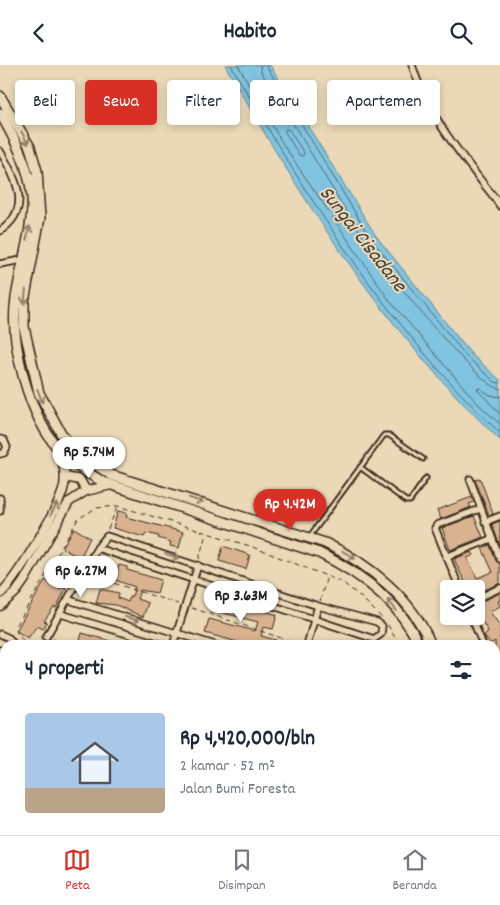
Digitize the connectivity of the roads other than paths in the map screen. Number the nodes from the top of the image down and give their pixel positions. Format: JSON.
{"nodes":[{"id":1,"x":412,"y":65,"type":"edge"},
{"id":2,"x":0,"y":96,"type":"edge"},
{"id":3,"x":0,"y":113,"type":"edge"},
{"id":4,"x":0,"y":151,"type":"edge"},
{"id":5,"x":494,"y":197,"type":"junction"},
{"id":6,"x":500,"y":201,"type":"edge"},
{"id":7,"x":500,"y":206,"type":"edge"},
{"id":8,"x":0,"y":231,"type":"edge"},
{"id":9,"x":27,"y":259,"type":"junction"},
{"id":10,"x":0,"y":264,"type":"edge"},
{"id":11,"x":23,"y":350,"type":"junction"},
{"id":12,"x":0,"y":439,"type":"edge"},
{"id":13,"x":60,"y":451,"type":"junction"},
{"id":14,"x":0,"y":454,"type":"edge"},
{"id":15,"x":423,"y":459,"type":"dead end"},
{"id":16,"x":360,"y":467,"type":"junction"},
{"id":17,"x":65,"y":477,"type":"junction"},
{"id":18,"x":426,"y":478,"type":"dead end"},
{"id":19,"x":470,"y":479,"type":"dead end"},
{"id":20,"x":111,"y":485,"type":"junction"},
{"id":21,"x":86,"y":491,"type":"junction"},
{"id":22,"x":173,"y":493,"type":"junction"},
{"id":23,"x":0,"y":498,"type":"edge"},
{"id":24,"x":170,"y":504,"type":"junction"},
{"id":25,"x":480,"y":509,"type":"junction"},
{"id":26,"x":0,"y":511,"type":"edge"},
{"id":27,"x":500,"y":517,"type":"edge"},
{"id":28,"x":485,"y":522,"type":"junction"},
{"id":29,"x":43,"y":529,"type":"junction"},
{"id":30,"x":51,"y":533,"type":"junction"},
{"id":31,"x":309,"y":537,"type":"junction"},
{"id":32,"x":492,"y":539,"type":"junction"},
{"id":33,"x":97,"y":548,"type":"junction"},
{"id":34,"x":446,"y":557,"type":"junction"},
{"id":35,"x":500,"y":559,"type":"edge"},
{"id":36,"x":198,"y":565,"type":"junction"},
{"id":37,"x":193,"y":579,"type":"junction"},
{"id":38,"x":456,"y":580,"type":"edge"},
{"id":39,"x":500,"y":588,"type":"edge"},
{"id":40,"x":0,"y":594,"type":"edge"},
{"id":41,"x":485,"y":595,"type":"edge"},
{"id":42,"x":69,"y":599,"type":"junction"},
{"id":43,"x":0,"y":606,"type":"edge"},
{"id":44,"x":318,"y":606,"type":"junction"},
{"id":45,"x":61,"y":614,"type":"junction"},
{"id":46,"x":313,"y":620,"type":"junction"},
{"id":47,"x":476,"y":625,"type":"edge"},
{"id":48,"x":177,"y":632,"type":"junction"},
{"id":49,"x":46,"y":637,"type":"road end"},
{"id":50,"x":147,"y":640,"type":"edge"},
{"id":51,"x":175,"y":640,"type":"edge"},
{"id":52,"x":200,"y":640,"type":"edge"},
{"id":53,"x":308,"y":640,"type":"edge"},
{"id":54,"x":416,"y":640,"type":"edge"},
{"id":55,"x":428,"y":640,"type":"edge"},
{"id":56,"x":482,"y":640,"type":"edge"}],
"edges":[{"from":1,"to":5,"type":"street"},
{"from":2,"to":9,"type":"main road","one_way":true},
{"from":9,"to":3,"type":"main road","one_way":true},
{"from":4,"to":8,"type":"street"},
{"from":5,"to":6,"type":"street"},
{"from":5,"to":7,"type":"street"},
{"from":9,"to":10,"type":"street"},
{"from":9,"to":11,"type":"main road"},
{"from":11,"to":13,"type":"main road"},
{"from":11,"to":22,"type":"main road","one_way":true},
{"from":12,"to":14,"type":"street"},
{"from":13,"to":17,"type":"street"},
{"from":13,"to":20,"type":"main road"},
{"from":15,"to":16,"type":"lane"},
{"from":16,"to":18,"type":"lane"},
{"from":16,"to":31,"type":"lane"},
{"from":17,"to":21,"type":"street"},
{"from":29,"to":17,"type":"street","one_way":true},
{"from":19,"to":25,"type":"street"},
{"from":20,"to":21,"type":"street"},
{"from":20,"to":24,"type":"main road"},
{"from":21,"to":30,"type":"street"},
{"from":22,"to":24,"type":"main road"},
{"from":22,"to":31,"type":"main road","one_way":true},
{"from":23,"to":26,"type":"street"},
{"from":54,"to":24,"type":"main road","one_way":true},
{"from":25,"to":28,"type":"street"},
{"from":25,"to":34,"type":"street"},
{"from":27,"to":28,"type":"street"},
{"from":28,"to":32,"type":"street"},
{"from":29,"to":30,"type":"street"},
{"from":29,"to":40,"type":"street"},
{"from":30,"to":43,"type":"street"},
{"from":31,"to":55,"type":"main road","one_way":true},
{"from":32,"to":34,"type":"street"},
{"from":32,"to":35,"type":"street"},
{"from":33,"to":36,"type":"street","one_way":true},
{"from":33,"to":37,"type":"street"},
{"from":33,"to":42,"type":"street"},
{"from":34,"to":38,"type":"street"},
{"from":36,"to":37,"type":"street"},
{"from":36,"to":44,"type":"street"},
{"from":37,"to":46,"type":"street"},
{"from":37,"to":48,"type":"street"},
{"from":39,"to":41,"type":"street"},
{"from":42,"to":45,"type":"street"},
{"from":42,"to":48,"type":"street","one_way":true},
{"from":44,"to":46,"type":"street"},
{"from":44,"to":46,"type":"street"},
{"from":45,"to":49,"type":"street"},
{"from":45,"to":50,"type":"street"},
{"from":46,"to":53,"type":"street"},
{"from":47,"to":56,"type":"street"},
{"from":48,"to":51,"type":"street"},
{"from":48,"to":52,"type":"street"}]}
